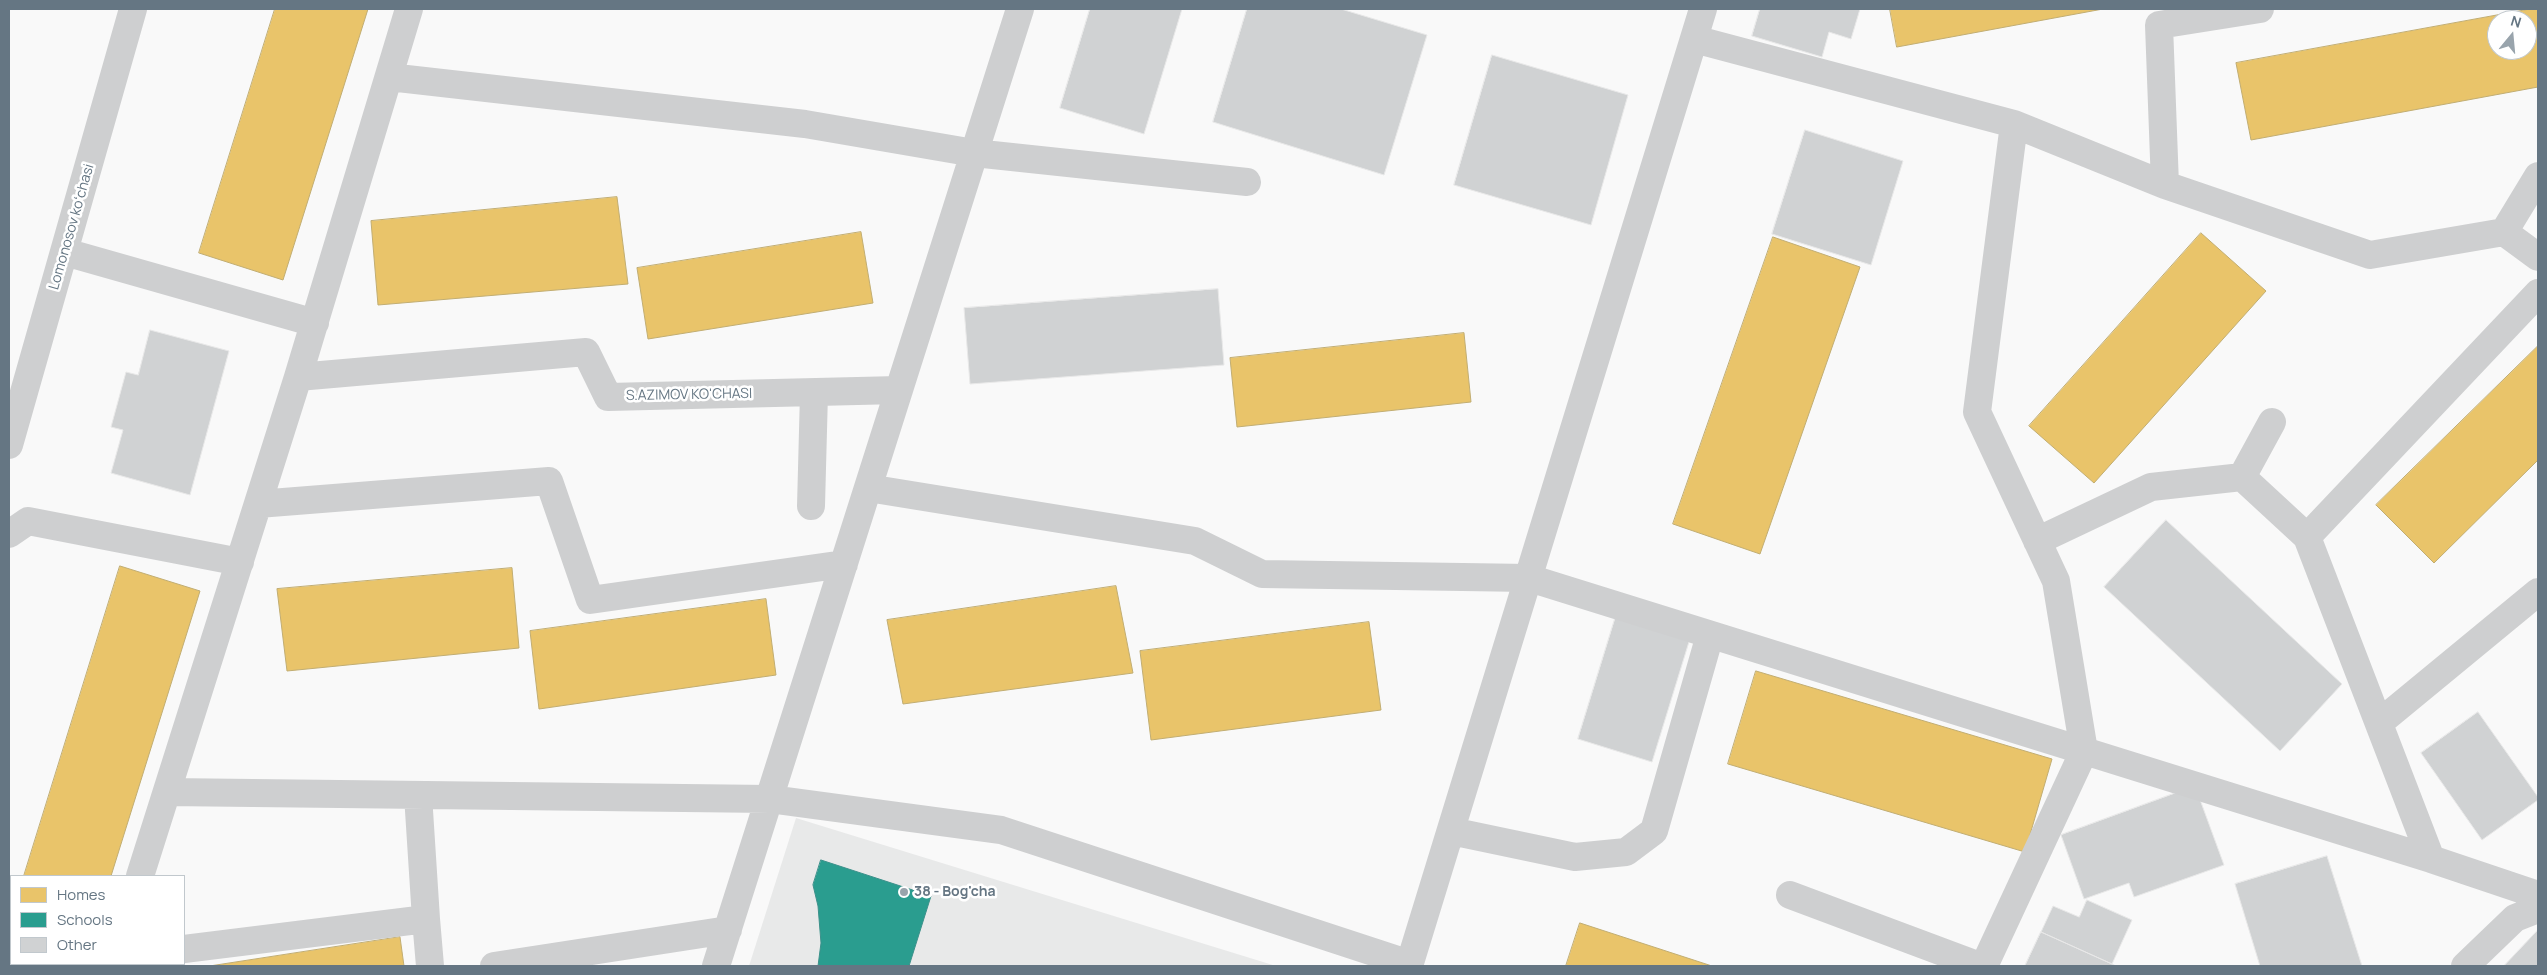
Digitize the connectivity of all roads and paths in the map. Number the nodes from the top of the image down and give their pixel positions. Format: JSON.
{"nodes":[{"id":1,"x":133,"y":9,"type":"edge"},
{"id":2,"x":409,"y":9,"type":"edge"},
{"id":3,"x":1020,"y":9,"type":"edge"},
{"id":4,"x":1703,"y":9,"type":"edge"},
{"id":5,"x":2260,"y":9,"type":"edge"},
{"id":6,"x":1694,"y":39,"type":"junction"},
{"id":7,"x":389,"y":77,"type":"junction"},
{"id":8,"x":2014,"y":124,"type":"junction"},
{"id":9,"x":974,"y":153,"type":"junction"},
{"id":10,"x":2538,"y":176,"type":"edge"},
{"id":11,"x":1247,"y":182,"type":"dead end"},
{"id":12,"x":2165,"y":185,"type":"junction"},
{"id":13,"x":2504,"y":232,"type":"junction"},
{"id":14,"x":65,"y":252,"type":"junction"},
{"id":15,"x":2538,"y":257,"type":"edge"},
{"id":16,"x":2538,"y":293,"type":"edge"},
{"id":17,"x":315,"y":323,"type":"junction"},
{"id":18,"x":298,"y":377,"type":"junction"},
{"id":19,"x":899,"y":390,"type":"junction"},
{"id":20,"x":814,"y":393,"type":"junction"},
{"id":21,"x":2272,"y":422,"type":"dead end"},
{"id":22,"x":9,"y":445,"type":"edge"},
{"id":23,"x":2242,"y":477,"type":"junction"},
{"id":24,"x":868,"y":488,"type":"junction"},
{"id":25,"x":258,"y":504,"type":"junction"},
{"id":26,"x":811,"y":506,"type":"dead end"},
{"id":27,"x":9,"y":534,"type":"edge"},
{"id":28,"x":2307,"y":537,"type":"junction"},
{"id":29,"x":2037,"y":541,"type":"junction"},
{"id":30,"x":240,"y":562,"type":"junction"},
{"id":31,"x":844,"y":564,"type":"junction"},
{"id":32,"x":1528,"y":578,"type":"junction"},
{"id":33,"x":2538,"y":592,"type":"edge"},
{"id":34,"x":1710,"y":635,"type":"junction"},
{"id":35,"x":2379,"y":723,"type":"junction"},
{"id":36,"x":2084,"y":751,"type":"junction"},
{"id":37,"x":167,"y":792,"type":"junction"},
{"id":38,"x":418,"y":796,"type":"junction"},
{"id":39,"x":770,"y":799,"type":"junction"},
{"id":40,"x":1451,"y":831,"type":"junction"},
{"id":41,"x":2431,"y":859,"type":"junction"},
{"id":42,"x":140,"y":875,"type":"edge"},
{"id":43,"x":2534,"y":891,"type":"edge"},
{"id":44,"x":1790,"y":895,"type":"dead end"},
{"id":45,"x":426,"y":919,"type":"junction"},
{"id":46,"x":728,"y":930,"type":"junction"},
{"id":47,"x":185,"y":949,"type":"edge"},
{"id":48,"x":1410,"y":965,"type":"edge"},
{"id":49,"x":430,"y":966,"type":"edge"},
{"id":50,"x":494,"y":966,"type":"edge"},
{"id":51,"x":716,"y":966,"type":"edge"},
{"id":52,"x":1980,"y":966,"type":"edge"},
{"id":53,"x":1984,"y":966,"type":"edge"},
{"id":54,"x":2465,"y":966,"type":"edge"}],
"edges":[{"from":1,"to":14,"type":"street","name":"Lomonosov koʻchasi"},
{"from":2,"to":7,"type":"street"},
{"from":3,"to":9,"type":"street"},
{"from":4,"to":6,"type":"street"},
{"from":5,"to":12,"type":"street"},
{"from":6,"to":8,"type":"street"},
{"from":6,"to":32,"type":"street"},
{"from":7,"to":9,"type":"street"},
{"from":7,"to":17,"type":"street"},
{"from":8,"to":12,"type":"street"},
{"from":8,"to":29,"type":"street"},
{"from":9,"to":11,"type":"street"},
{"from":9,"to":19,"type":"street"},
{"from":10,"to":13,"type":"street"},
{"from":12,"to":13,"type":"street"},
{"from":13,"to":15,"type":"street"},
{"from":14,"to":17,"type":"street"},
{"from":14,"to":22,"type":"street","name":"Lomonosov koʻchasi"},
{"from":16,"to":28,"type":"street"},
{"from":17,"to":18,"type":"street"},
{"from":18,"to":20,"type":"street","name":"S.AZIMOV KO'CHASI"},
{"from":18,"to":25,"type":"street"},
{"from":19,"to":20,"type":"street","name":"S.AZIMOV KO'CHASI"},
{"from":19,"to":24,"type":"street"},
{"from":20,"to":26,"type":"street"},
{"from":21,"to":23,"type":"street"},
{"from":23,"to":28,"type":"street"},
{"from":23,"to":29,"type":"street"},
{"from":24,"to":31,"type":"street"},
{"from":24,"to":32,"type":"street"},
{"from":25,"to":30,"type":"street"},
{"from":25,"to":31,"type":"street"},
{"from":27,"to":30,"type":"street"},
{"from":28,"to":35,"type":"street"},
{"from":29,"to":36,"type":"street"},
{"from":30,"to":37,"type":"street"},
{"from":31,"to":39,"type":"street"},
{"from":32,"to":34,"type":"street"},
{"from":32,"to":40,"type":"street"},
{"from":33,"to":35,"type":"street"},
{"from":34,"to":36,"type":"street"},
{"from":34,"to":40,"type":"street"},
{"from":35,"to":41,"type":"street"},
{"from":36,"to":41,"type":"street"},
{"from":36,"to":53,"type":"street"},
{"from":37,"to":38,"type":"street"},
{"from":37,"to":42,"type":"street"},
{"from":38,"to":39,"type":"street"},
{"from":38,"to":45,"type":"street"},
{"from":39,"to":46,"type":"street"},
{"from":39,"to":48,"type":"street"},
{"from":40,"to":48,"type":"street"},
{"from":41,"to":43,"type":"street"},
{"from":43,"to":54,"type":"street"},
{"from":44,"to":52,"type":"street"},
{"from":45,"to":47,"type":"street"},
{"from":45,"to":49,"type":"street"},
{"from":46,"to":50,"type":"street"},
{"from":46,"to":51,"type":"street"}]}
